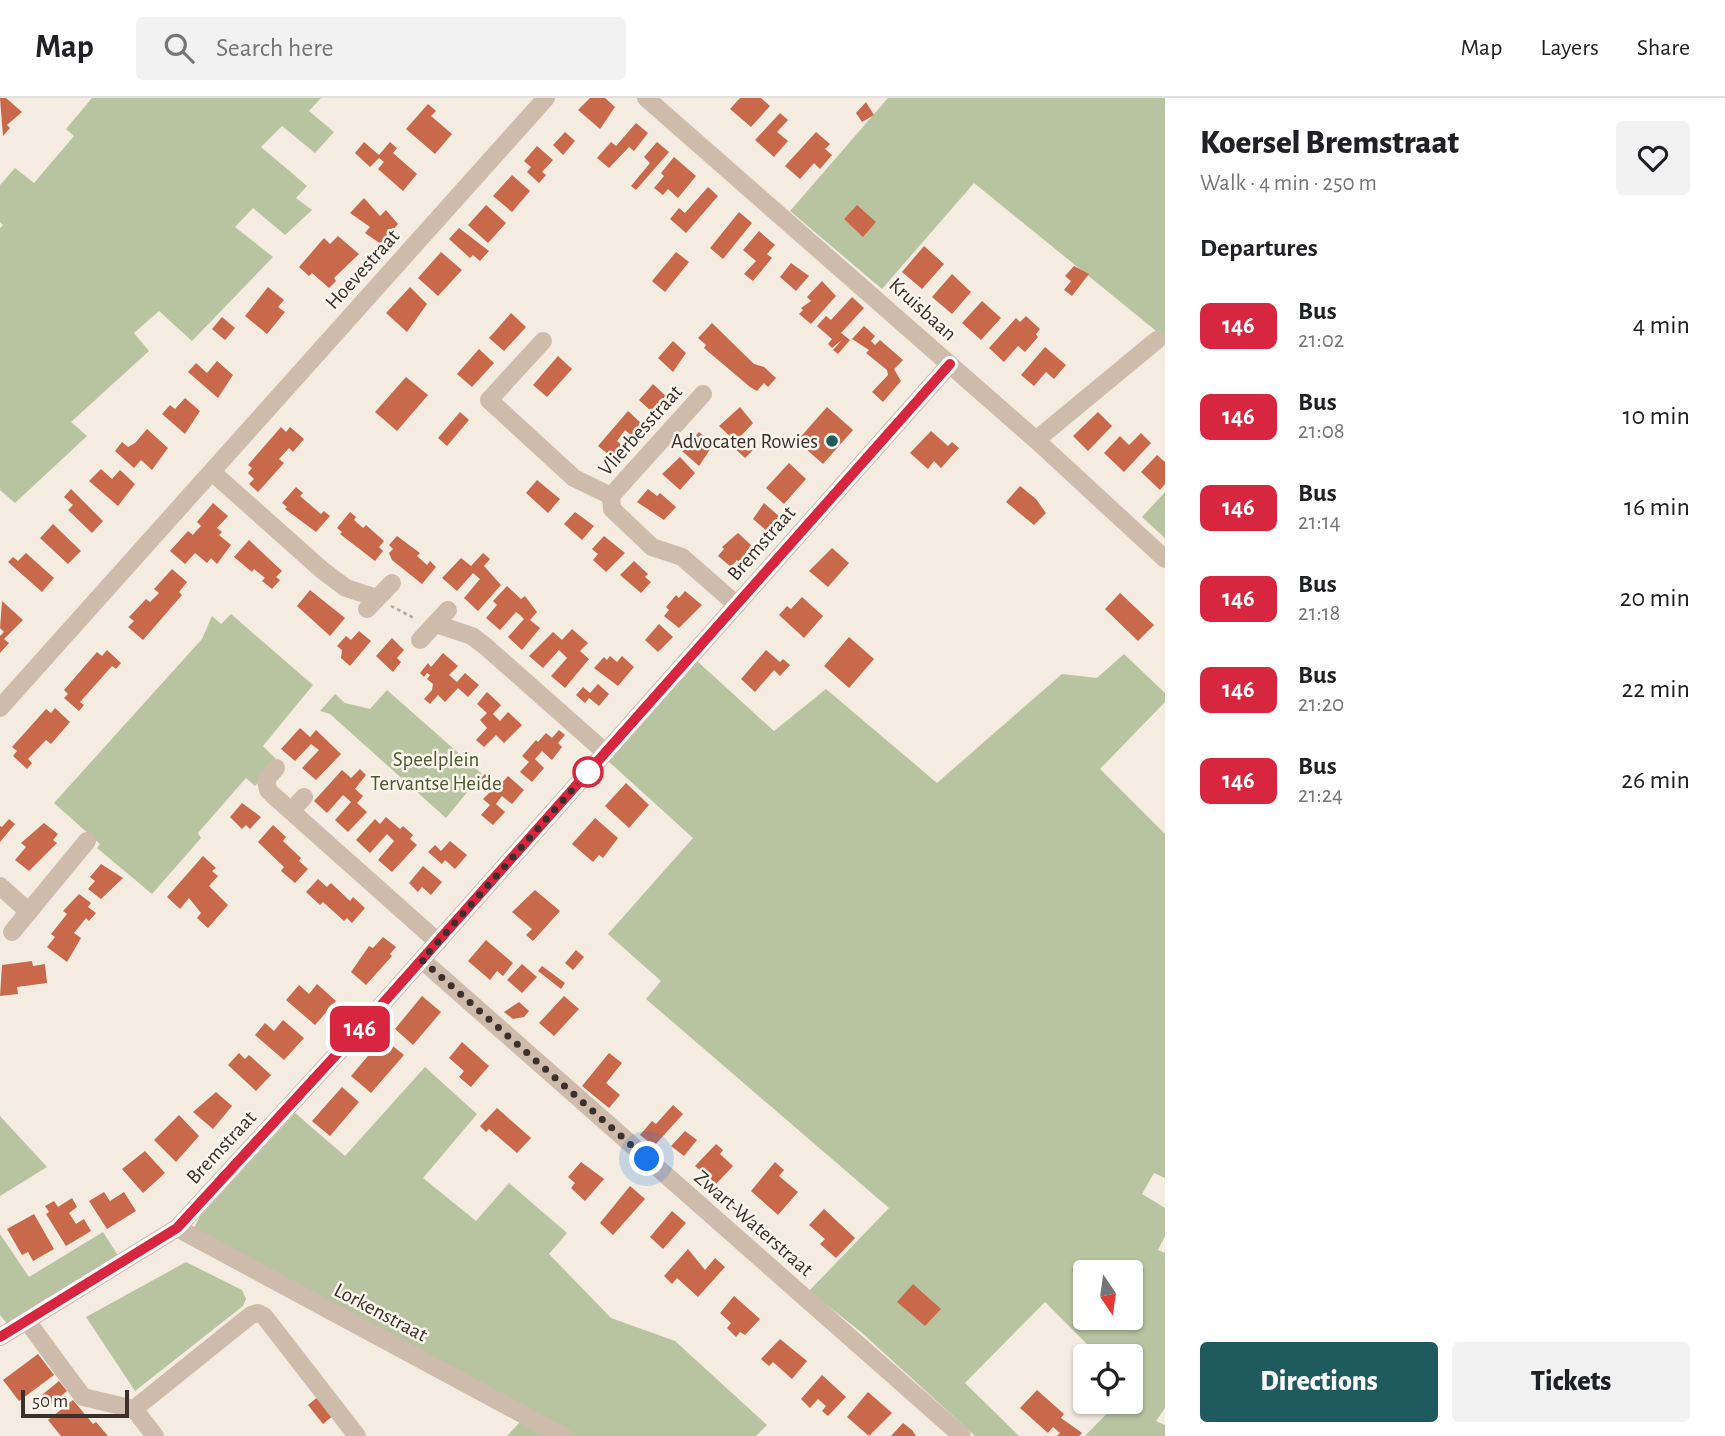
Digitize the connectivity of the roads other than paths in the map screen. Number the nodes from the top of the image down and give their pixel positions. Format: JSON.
{"nodes":[{"id":1,"x":546,"y":98,"type":"edge"},
{"id":2,"x":646,"y":98,"type":"edge"},
{"id":3,"x":1157,"y":340,"type":"dead end"},
{"id":4,"x":543,"y":341,"type":"dead end"},
{"id":5,"x":950,"y":364,"type":"junction"},
{"id":6,"x":703,"y":394,"type":"dead end"},
{"id":7,"x":1036,"y":440,"type":"junction"},
{"id":8,"x":212,"y":472,"type":"junction"},
{"id":9,"x":611,"y":496,"type":"junction"},
{"id":10,"x":1165,"y":559,"type":"edge"},
{"id":11,"x":392,"y":583,"type":"dead end"},
{"id":12,"x":737,"y":605,"type":"junction"},
{"id":13,"x":448,"y":610,"type":"dead end"},
{"id":14,"x":436,"y":624,"type":"junction"},
{"id":15,"x":420,"y":640,"type":"dead end"},
{"id":16,"x":0,"y":708,"type":"edge"},
{"id":17,"x":605,"y":752,"type":"junction"},
{"id":18,"x":276,"y":768,"type":"dead end"},
{"id":19,"x":304,"y":797,"type":"dead end"},
{"id":20,"x":291,"y":811,"type":"junction"},
{"id":21,"x":87,"y":841,"type":"dead end"},
{"id":22,"x":0,"y":886,"type":"edge"},
{"id":23,"x":29,"y":912,"type":"junction"},
{"id":24,"x":12,"y":932,"type":"dead end"},
{"id":25,"x":438,"y":942,"type":"junction"},
{"id":26,"x":422,"y":960,"type":"junction"},
{"id":27,"x":177,"y":1228,"type":"junction"},
{"id":28,"x":27,"y":1321,"type":"junction"},
{"id":29,"x":0,"y":1337,"type":"edge"},
{"id":30,"x":134,"y":1409,"type":"junction"},
{"id":31,"x":155,"y":1436,"type":"edge"},
{"id":32,"x":357,"y":1436,"type":"edge"},
{"id":33,"x":563,"y":1436,"type":"edge"},
{"id":34,"x":962,"y":1436,"type":"edge"}],
"edges":[{"from":1,"to":8,"type":"street","name":"Hoevestraat"},
{"from":2,"to":5,"type":"street","name":"Kruisbaan"},
{"from":3,"to":7,"type":"street"},
{"from":4,"to":9,"type":"street","name":"Vlierbesstraat"},
{"from":5,"to":7,"type":"street","name":"Kruisbaan"},
{"from":5,"to":12,"type":"street","name":"Bremstraat"},
{"from":6,"to":9,"type":"street","name":"Vlierbesstraat"},
{"from":7,"to":10,"type":"street","name":"Kruisbaan"},
{"from":8,"to":11,"type":"street"},
{"from":8,"to":16,"type":"street","name":"Hoevestraat"},
{"from":9,"to":12,"type":"street","name":"Vlierbesstraat"},
{"from":12,"to":17,"type":"street","name":"Bremstraat"},
{"from":13,"to":14,"type":"street"},
{"from":14,"to":15,"type":"street"},
{"from":14,"to":17,"type":"street"},
{"from":17,"to":25,"type":"street","name":"Bremstraat"},
{"from":18,"to":20,"type":"street"},
{"from":19,"to":20,"type":"street"},
{"from":20,"to":25,"type":"street"},
{"from":21,"to":23,"type":"street"},
{"from":22,"to":23,"type":"street"},
{"from":23,"to":24,"type":"street"},
{"from":25,"to":26,"type":"street","name":"Bremstraat"},
{"from":26,"to":27,"type":"street","name":"Bremstraat"},
{"from":26,"to":34,"type":"street","name":"Zwart-Waterstraat"},
{"from":27,"to":28,"type":"street","name":"Bremstraat"},
{"from":27,"to":33,"type":"street","name":"Lorkenstraat"},
{"from":28,"to":29,"type":"street","name":"Bremstraat"},
{"from":28,"to":30,"type":"street"},
{"from":30,"to":31,"type":"street"},
{"from":30,"to":32,"type":"street"}]}
